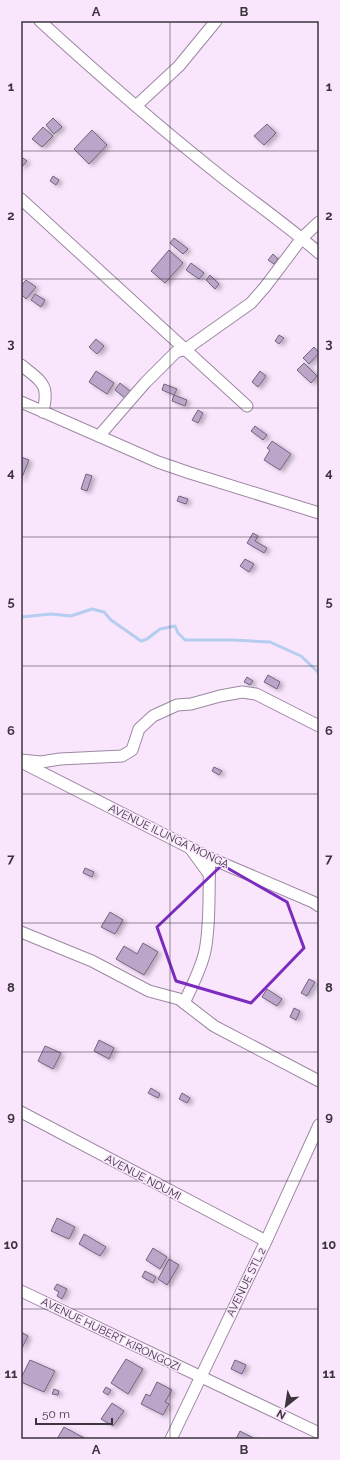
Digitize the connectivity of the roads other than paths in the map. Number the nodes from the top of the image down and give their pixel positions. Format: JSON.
{"nodes":[{"id":1,"x":40,"y":21,"type":"edge"},
{"id":2,"x":216,"y":21,"type":"edge"},
{"id":3,"x":136,"y":106,"type":"junction"},
{"id":4,"x":21,"y":198,"type":"edge"},
{"id":5,"x":319,"y":222,"type":"edge"},
{"id":6,"x":302,"y":238,"type":"junction"},
{"id":7,"x":319,"y":253,"type":"edge"},
{"id":8,"x":186,"y":350,"type":"junction"},
{"id":9,"x":21,"y":365,"type":"edge"},
{"id":10,"x":21,"y":402,"type":"edge"},
{"id":11,"x":247,"y":406,"type":"dead end"},
{"id":12,"x":43,"y":412,"type":"junction"},
{"id":13,"x":99,"y":436,"type":"junction"},
{"id":14,"x":319,"y":513,"type":"edge"},
{"id":15,"x":319,"y":726,"type":"edge"},
{"id":16,"x":21,"y":761,"type":"edge"},
{"id":17,"x":189,"y":847,"type":"junction"},
{"id":18,"x":210,"y":858,"type":"junction"},
{"id":19,"x":209,"y":874,"type":"junction"},
{"id":20,"x":319,"y":906,"type":"edge"},
{"id":21,"x":21,"y":932,"type":"edge"},
{"id":22,"x":184,"y":1003,"type":"junction"},
{"id":23,"x":319,"y":1081,"type":"edge"},
{"id":24,"x":21,"y":1112,"type":"edge"},
{"id":25,"x":319,"y":1125,"type":"edge"},
{"id":26,"x":266,"y":1241,"type":"junction"},
{"id":27,"x":21,"y":1291,"type":"edge"},
{"id":28,"x":200,"y":1378,"type":"junction"},
{"id":29,"x":319,"y":1433,"type":"edge"},
{"id":30,"x":172,"y":1439,"type":"edge"}],
"edges":[{"from":1,"to":3,"type":"street"},
{"from":2,"to":3,"type":"street"},
{"from":3,"to":6,"type":"street"},
{"from":4,"to":8,"type":"street"},
{"from":5,"to":6,"type":"street"},
{"from":6,"to":7,"type":"street"},
{"from":6,"to":8,"type":"street"},
{"from":8,"to":11,"type":"street"},
{"from":8,"to":13,"type":"street"},
{"from":9,"to":12,"type":"street"},
{"from":10,"to":12,"type":"street"},
{"from":12,"to":13,"type":"street"},
{"from":13,"to":14,"type":"street"},
{"from":15,"to":16,"type":"street"},
{"from":16,"to":17,"type":"street","name":"AVENUE ILUNGA MONGA"},
{"from":17,"to":18,"type":"street","name":"AVENUE ILUNGA MONGA"},
{"from":17,"to":19,"type":"street"},
{"from":18,"to":19,"type":"street"},
{"from":18,"to":20,"type":"street","name":"AVENUE ILUNGA MONGA"},
{"from":19,"to":22,"type":"street"},
{"from":21,"to":22,"type":"street"},
{"from":22,"to":23,"type":"street"},
{"from":24,"to":26,"type":"street","name":"AVENUE NDUMI"},
{"from":25,"to":26,"type":"street","name":"AVENUE STL 2"},
{"from":26,"to":28,"type":"street","name":"AVENUE STL 2"},
{"from":27,"to":28,"type":"street","name":"AVENUE HUBERT KIRONGOZI"},
{"from":28,"to":29,"type":"street","name":"AVENUE HUBERT KIRONGOZI"},
{"from":28,"to":30,"type":"street","name":"AVENUE STL 2"}]}
